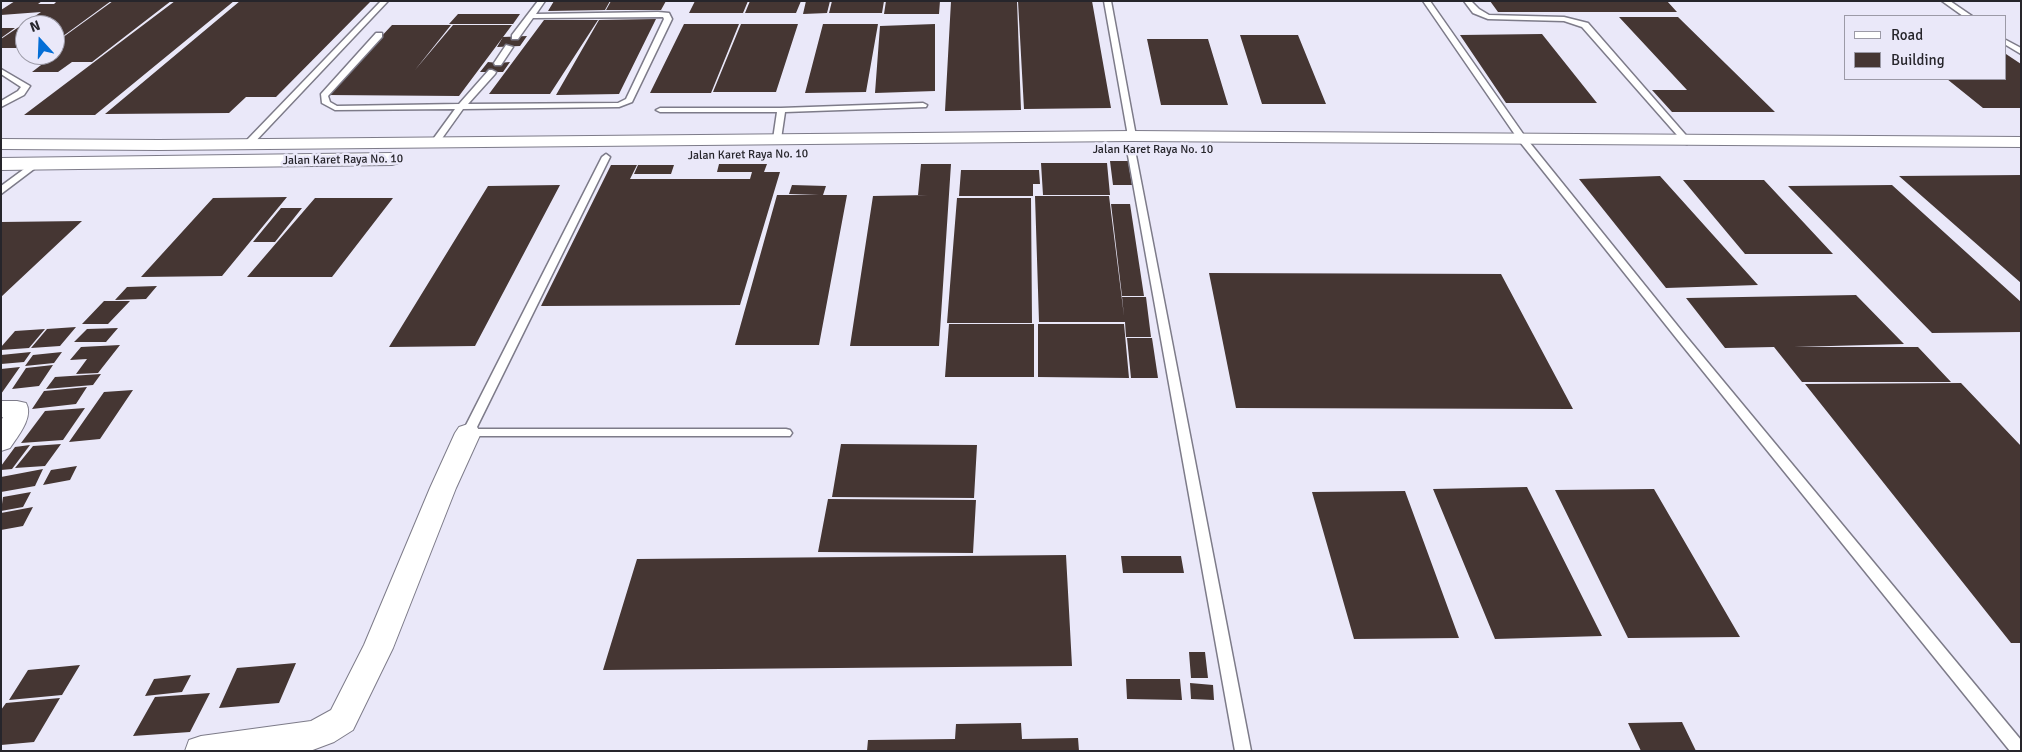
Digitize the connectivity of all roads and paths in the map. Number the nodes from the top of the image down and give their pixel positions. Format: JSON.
{"nodes":[{"id":1,"x":385,"y":1,"type":"edge"},
{"id":2,"x":542,"y":1,"type":"edge"},
{"id":3,"x":1108,"y":1,"type":"edge"},
{"id":4,"x":1426,"y":1,"type":"edge"},
{"id":5,"x":1467,"y":1,"type":"edge"},
{"id":6,"x":1946,"y":1,"type":"edge"},
{"id":7,"x":1967,"y":15,"type":"edge"},
{"id":8,"x":530,"y":16,"type":"junction"},
{"id":9,"x":379,"y":35,"type":"dead end"},
{"id":10,"x":516,"y":37,"type":"dead end"},
{"id":11,"x":2007,"y":43,"type":"edge"},
{"id":12,"x":509,"y":47,"type":"dead end"},
{"id":13,"x":2021,"y":52,"type":"edge"},
{"id":14,"x":498,"y":63,"type":"dead end"},
{"id":15,"x":1,"y":71,"type":"edge"},
{"id":16,"x":492,"y":72,"type":"dead end"},
{"id":17,"x":1,"y":105,"type":"edge"},
{"id":18,"x":922,"y":105,"type":"dead end"},
{"id":19,"x":460,"y":108,"type":"junction"},
{"id":20,"x":660,"y":110,"type":"dead end"},
{"id":21,"x":781,"y":110,"type":"junction"},
{"id":22,"x":777,"y":139,"type":"junction"},
{"id":23,"x":1523,"y":140,"type":"junction"},
{"id":24,"x":435,"y":142,"type":"junction"},
{"id":25,"x":1687,"y":142,"type":"junction"},
{"id":26,"x":2021,"y":142,"type":"edge"},
{"id":27,"x":1132,"y":143,"type":"junction"},
{"id":28,"x":1,"y":144,"type":"edge"},
{"id":29,"x":248,"y":144,"type":"junction"},
{"id":30,"x":606,"y":157,"type":"junction"},
{"id":31,"x":1,"y":164,"type":"edge"},
{"id":32,"x":35,"y":164,"type":"junction"},
{"id":33,"x":1,"y":191,"type":"edge"},
{"id":34,"x":1,"y":409,"type":"edge"},
{"id":35,"x":468,"y":433,"type":"junction"},
{"id":36,"x":786,"y":433,"type":"dead end"},
{"id":37,"x":1,"y":442,"type":"edge"},
{"id":38,"x":201,"y":751,"type":"edge"},
{"id":39,"x":1243,"y":751,"type":"edge"},
{"id":40,"x":2020,"y":751,"type":"edge"}],
"edges":[{"from":1,"to":29,"type":"lane"},
{"from":2,"to":8,"type":"lane"},
{"from":3,"to":27,"type":"lane"},
{"from":4,"to":23,"type":"lane"},
{"from":5,"to":25,"type":"lane"},
{"from":6,"to":7,"type":"lane"},
{"from":8,"to":10,"type":"lane"},
{"from":8,"to":19,"type":"lane"},
{"from":9,"to":19,"type":"lane"},
{"from":11,"to":13,"type":"lane"},
{"from":12,"to":14,"type":"lane"},
{"from":15,"to":17,"type":"lane"},
{"from":16,"to":19,"type":"lane"},
{"from":18,"to":21,"type":"lane"},
{"from":19,"to":24,"type":"lane"},
{"from":20,"to":21,"type":"lane"},
{"from":21,"to":22,"type":"lane"},
{"from":22,"to":24,"type":"street","name":"Jalan Karet Raya No. 10"},
{"from":22,"to":27,"type":"street","name":"Jalan Karet Raya No. 10"},
{"from":23,"to":25,"type":"street","name":"Jalan Karet Raya No. 10"},
{"from":23,"to":27,"type":"street","name":"Jalan Karet Raya No. 10"},
{"from":23,"to":40,"type":"lane"},
{"from":24,"to":29,"type":"street","name":"Jalan Karet Raya No. 10"},
{"from":25,"to":26,"type":"street","name":"Jalan Karet Raya No. 10"},
{"from":27,"to":30,"type":"street","name":"Jalan Karet Raya No. 10"},
{"from":27,"to":39,"type":"lane"},
{"from":28,"to":29,"type":"street","name":"Jalan Karet Raya No. 10"},
{"from":30,"to":32,"type":"street","name":"Jalan Karet Raya No. 10"},
{"from":30,"to":35,"type":"lane"},
{"from":31,"to":32,"type":"street","name":"Jalan Karet Raya No. 10"},
{"from":32,"to":33,"type":"lane"},
{"from":34,"to":37,"type":"street"},
{"from":35,"to":36,"type":"lane"},
{"from":35,"to":38,"type":"street"}]}
